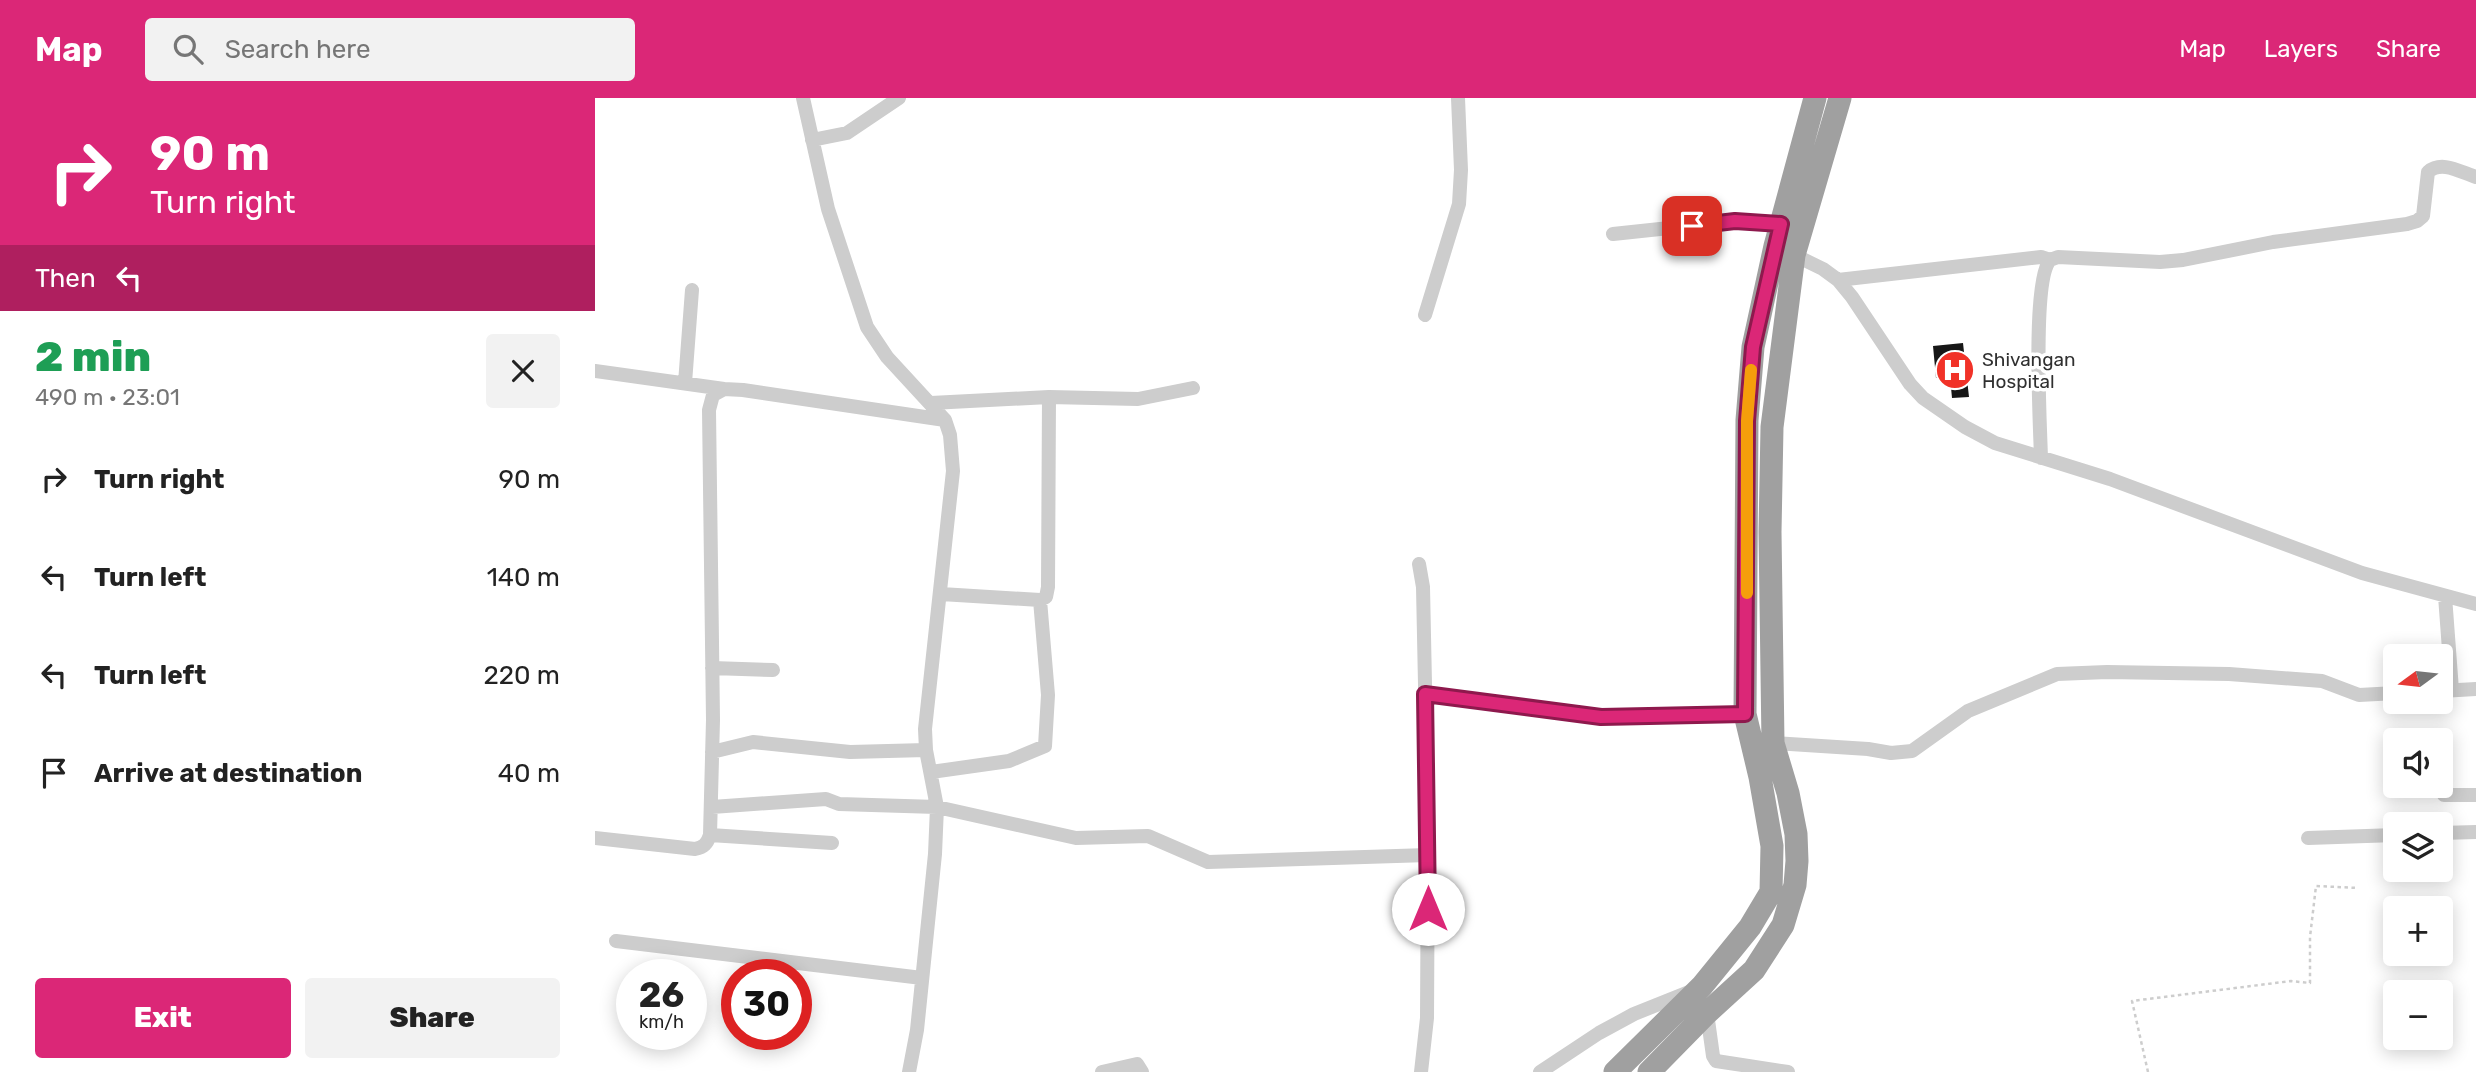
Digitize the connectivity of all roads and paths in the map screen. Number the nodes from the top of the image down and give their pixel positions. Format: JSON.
{"nodes":[{"id":1,"x":803,"y":98,"type":"edge"},
{"id":2,"x":899,"y":98,"type":"edge"},
{"id":3,"x":1458,"y":98,"type":"edge"},
{"id":4,"x":1815,"y":98,"type":"edge"},
{"id":5,"x":1840,"y":98,"type":"edge"},
{"id":6,"x":812,"y":140,"type":"junction"},
{"id":7,"x":2476,"y":177,"type":"edge"},
{"id":8,"x":1613,"y":234,"type":"dead end"},
{"id":9,"x":1783,"y":242,"type":"junction"},
{"id":10,"x":2050,"y":260,"type":"junction"},
{"id":11,"x":1838,"y":280,"type":"junction"},
{"id":12,"x":692,"y":290,"type":"dead end"},
{"id":13,"x":1425,"y":315,"type":"dead end"},
{"id":14,"x":595,"y":371,"type":"edge"},
{"id":15,"x":685,"y":383,"type":"junction"},
{"id":16,"x":1193,"y":388,"type":"dead end"},
{"id":17,"x":724,"y":389,"type":"junction"},
{"id":18,"x":1049,"y":397,"type":"junction"},
{"id":19,"x":931,"y":403,"type":"junction"},
{"id":20,"x":945,"y":420,"type":"junction"},
{"id":21,"x":2041,"y":458,"type":"junction"},
{"id":22,"x":1419,"y":564,"type":"dead end"},
{"id":23,"x":941,"y":594,"type":"junction"},
{"id":24,"x":2445,"y":596,"type":"junction"},
{"id":25,"x":1040,"y":600,"type":"junction"},
{"id":26,"x":2476,"y":604,"type":"edge"},
{"id":27,"x":2446,"y":644,"type":"edge"},
{"id":28,"x":712,"y":668,"type":"junction"},
{"id":29,"x":773,"y":670,"type":"dead end"},
{"id":30,"x":2476,"y":689,"type":"edge"},
{"id":31,"x":2453,"y":690,"type":"edge"},
{"id":32,"x":1425,"y":694,"type":"junction"},
{"id":33,"x":2383,"y":694,"type":"edge"},
{"id":34,"x":1745,"y":714,"type":"junction"},
{"id":35,"x":1773,"y":743,"type":"junction"},
{"id":36,"x":926,"y":750,"type":"junction"},
{"id":37,"x":712,"y":752,"type":"junction"},
{"id":38,"x":931,"y":772,"type":"junction"},
{"id":39,"x":2453,"y":795,"type":"edge"},
{"id":40,"x":2476,"y":795,"type":"edge"},
{"id":41,"x":712,"y":807,"type":"junction"},
{"id":42,"x":937,"y":807,"type":"junction"},
{"id":43,"x":2476,"y":832,"type":"edge"},
{"id":44,"x":2453,"y":833,"type":"edge"},
{"id":45,"x":711,"y":835,"type":"junction"},
{"id":46,"x":2383,"y":835,"type":"edge"},
{"id":47,"x":595,"y":838,"type":"edge"},
{"id":48,"x":2308,"y":838,"type":"dead end"},
{"id":49,"x":832,"y":843,"type":"dead end"},
{"id":50,"x":1428,"y":855,"type":"junction"},
{"id":51,"x":2358,"y":888,"type":"dead end"},
{"id":52,"x":616,"y":942,"type":"dead end"},
{"id":53,"x":922,"y":978,"type":"junction"},
{"id":54,"x":1702,"y":986,"type":"junction"},
{"id":55,"x":1707,"y":1013,"type":"junction"},
{"id":56,"x":1713,"y":1056,"type":"junction"},
{"id":57,"x":909,"y":1072,"type":"edge"},
{"id":58,"x":1102,"y":1072,"type":"edge"},
{"id":59,"x":1142,"y":1072,"type":"edge"},
{"id":60,"x":1421,"y":1072,"type":"edge"},
{"id":61,"x":1540,"y":1072,"type":"edge"},
{"id":62,"x":1615,"y":1072,"type":"edge"},
{"id":63,"x":1649,"y":1072,"type":"edge"},
{"id":64,"x":1708,"y":1072,"type":"edge"},
{"id":65,"x":1788,"y":1072,"type":"edge"},
{"id":66,"x":2148,"y":1072,"type":"edge"}],
"edges":[{"from":1,"to":6,"type":"street"},
{"from":2,"to":6,"type":"street"},
{"from":3,"to":13,"type":"street"},
{"from":4,"to":9,"type":"highway"},
{"from":5,"to":9,"type":"highway"},
{"from":6,"to":19,"type":"street"},
{"from":7,"to":10,"type":"street"},
{"from":8,"to":9,"type":"street"},
{"from":9,"to":11,"type":"street"},
{"from":9,"to":34,"type":"highway"},
{"from":9,"to":35,"type":"highway"},
{"from":10,"to":11,"type":"street"},
{"from":10,"to":21,"type":"street"},
{"from":11,"to":21,"type":"street"},
{"from":12,"to":15,"type":"street"},
{"from":14,"to":15,"type":"street"},
{"from":15,"to":17,"type":"street"},
{"from":16,"to":18,"type":"street"},
{"from":17,"to":20,"type":"street"},
{"from":17,"to":28,"type":"street"},
{"from":18,"to":19,"type":"street"},
{"from":18,"to":25,"type":"street"},
{"from":19,"to":20,"type":"street"},
{"from":20,"to":23,"type":"street"},
{"from":21,"to":24,"type":"street"},
{"from":22,"to":32,"type":"street"},
{"from":23,"to":25,"type":"street"},
{"from":23,"to":36,"type":"street"},
{"from":24,"to":26,"type":"street"},
{"from":24,"to":27,"type":"street"},
{"from":25,"to":38,"type":"street"},
{"from":28,"to":29,"type":"street"},
{"from":28,"to":37,"type":"street"},
{"from":30,"to":31,"type":"street"},
{"from":32,"to":34,"type":"street"},
{"from":32,"to":50,"type":"street"},
{"from":33,"to":35,"type":"street"},
{"from":34,"to":54,"type":"highway"},
{"from":35,"to":55,"type":"highway"},
{"from":36,"to":37,"type":"street"},
{"from":36,"to":38,"type":"street"},
{"from":37,"to":41,"type":"street"},
{"from":38,"to":42,"type":"street"},
{"from":39,"to":40,"type":"street"},
{"from":41,"to":42,"type":"street"},
{"from":41,"to":45,"type":"street"},
{"from":42,"to":50,"type":"street"},
{"from":42,"to":53,"type":"street"},
{"from":43,"to":44,"type":"street"},
{"from":45,"to":47,"type":"street"},
{"from":45,"to":49,"type":"street"},
{"from":46,"to":48,"type":"street"},
{"from":50,"to":60,"type":"street"},
{"from":51,"to":66,"type":"path"},
{"from":52,"to":53,"type":"street"},
{"from":53,"to":57,"type":"street"},
{"from":54,"to":61,"type":"street"},
{"from":54,"to":62,"type":"highway"},
{"from":55,"to":56,"type":"street"},
{"from":55,"to":63,"type":"highway"},
{"from":56,"to":64,"type":"street"},
{"from":56,"to":65,"type":"street"},
{"from":58,"to":59,"type":"street"}]}
